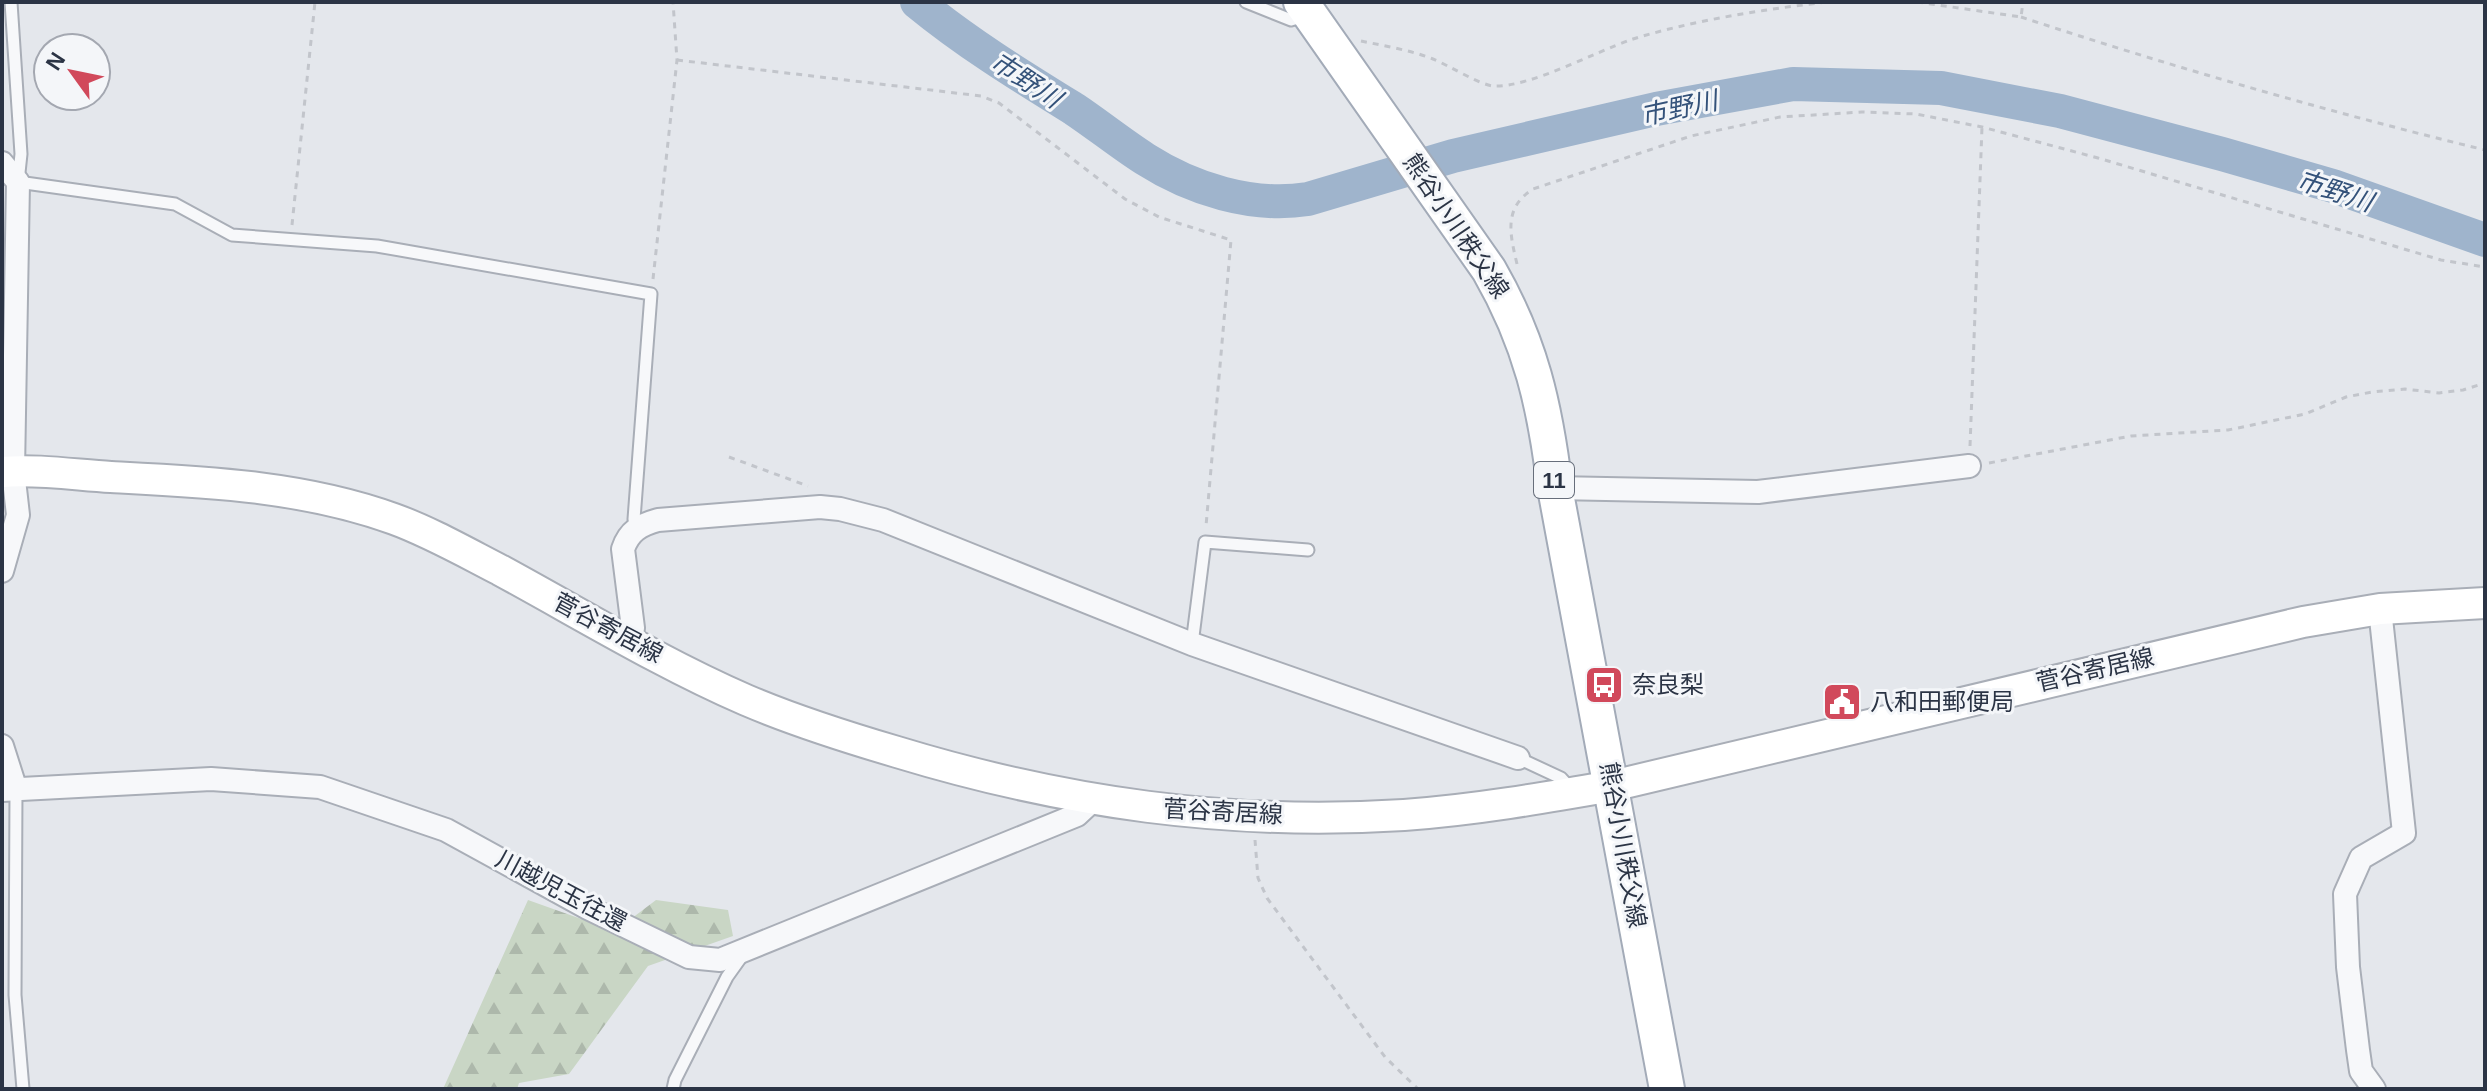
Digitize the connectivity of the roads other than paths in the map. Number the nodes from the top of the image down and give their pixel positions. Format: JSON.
{"nodes":[{"id":1,"x":11,"y":2,"type":"edge"},
{"id":2,"x":1246,"y":2,"type":"edge"},
{"id":3,"x":1310,"y":17,"type":"edge"},
{"id":4,"x":2,"y":163,"type":"edge"},
{"id":5,"x":18,"y":182,"type":"junction"},
{"id":6,"x":1970,"y":458,"type":"road end"},
{"id":7,"x":8,"y":472,"type":"edge"},
{"id":8,"x":1555,"y":488,"type":"junction"},
{"id":9,"x":636,"y":528,"type":"junction"},
{"id":10,"x":1308,"y":550,"type":"dead end"},
{"id":11,"x":2,"y":571,"type":"edge"},
{"id":12,"x":2485,"y":603,"type":"edge"},
{"id":13,"x":2380,"y":609,"type":"junction"},
{"id":14,"x":630,"y":640,"type":"junction"},
{"id":15,"x":1192,"y":644,"type":"junction"},
{"id":16,"x":2,"y":746,"type":"edge"},
{"id":17,"x":1518,"y":758,"type":"joint"},
{"id":18,"x":1612,"y":786,"type":"junction"},
{"id":19,"x":9,"y":790,"type":"edge"},
{"id":20,"x":1574,"y":793,"type":"junction"},
{"id":21,"x":1092,"y":801,"type":"junction"},
{"id":22,"x":747,"y":949,"type":"junction"},
{"id":23,"x":23,"y":1089,"type":"edge"},
{"id":24,"x":673,"y":1089,"type":"edge"},
{"id":25,"x":1667,"y":1089,"type":"edge"},
{"id":26,"x":2374,"y":1089,"type":"edge"}],
"edges":[{"from":1,"to":5,"type":"lane"},
{"from":2,"to":3,"type":"lane"},
{"from":3,"to":8,"type":"main road","name":"熊谷小川秩父線","number":"11"},
{"from":4,"to":5,"type":"street"},
{"from":5,"to":7,"type":"street"},
{"from":5,"to":9,"type":"lane"},
{"from":6,"to":8,"type":"street"},
{"from":7,"to":11,"type":"street"},
{"from":7,"to":14,"type":"main road","name":"菅谷寄居線"},
{"from":8,"to":18,"type":"main road","name":"熊谷小川秩父線","number":"11"},
{"from":9,"to":14,"type":"street"},
{"from":9,"to":15,"type":"street"},
{"from":10,"to":15,"type":"lane"},
{"from":12,"to":13,"type":"main road","name":"菅谷寄居線"},
{"from":13,"to":18,"type":"main road","name":"菅谷寄居線"},
{"from":13,"to":26,"type":"street"},
{"from":14,"to":21,"type":"main road","name":"菅谷寄居線"},
{"from":15,"to":17,"type":"street"},
{"from":16,"to":19,"type":"street"},
{"from":17,"to":20,"type":"lane"},
{"from":18,"to":20,"type":"main road","name":"菅谷寄居線"},
{"from":18,"to":25,"type":"main road","name":"熊谷小川秩父線","number":"11"},
{"from":19,"to":22,"type":"street","name":"川越児玉往還"},
{"from":19,"to":23,"type":"lane"},
{"from":20,"to":21,"type":"main road","name":"菅谷寄居線"},
{"from":21,"to":22,"type":"street","name":"川越児玉往還"},
{"from":22,"to":24,"type":"lane"}]}
